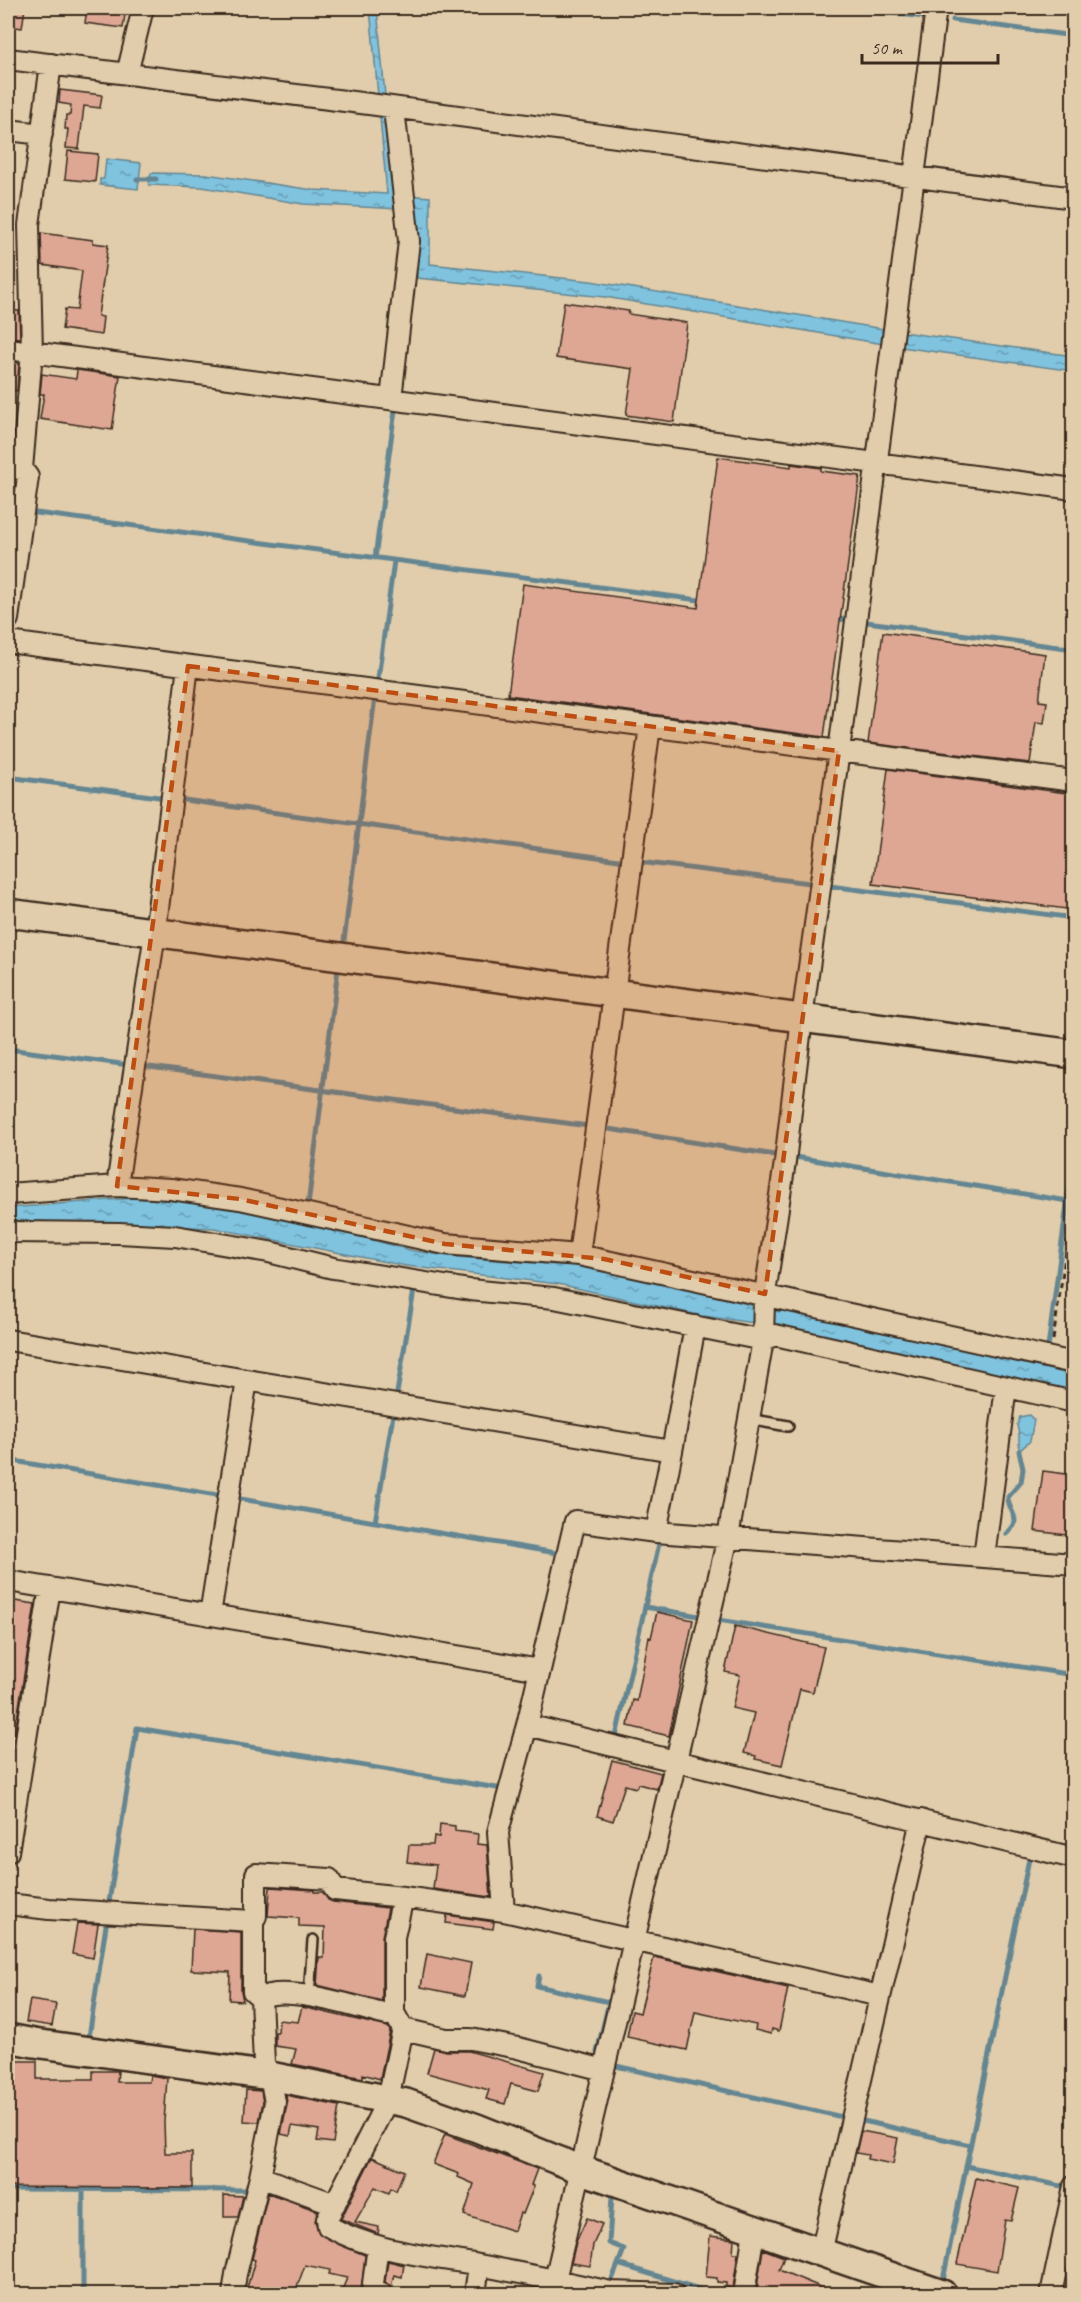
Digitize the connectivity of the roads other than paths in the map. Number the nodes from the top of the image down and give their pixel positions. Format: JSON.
{"nodes":[{"id":1,"x":143,"y":8,"type":"edge"},
{"id":2,"x":936,"y":8,"type":"edge"},
{"id":3,"x":8,"y":59,"type":"edge"},
{"id":4,"x":51,"y":64,"type":"junction"},
{"id":5,"x":127,"y":74,"type":"junction"},
{"id":6,"x":391,"y":109,"type":"junction"},
{"id":7,"x":8,"y":130,"type":"edge"},
{"id":8,"x":42,"y":134,"type":"junction"},
{"id":9,"x":914,"y":177,"type":"junction"},
{"id":10,"x":1074,"y":198,"type":"edge"},
{"id":11,"x":8,"y":350,"type":"edge"},
{"id":12,"x":32,"y":352,"type":"junction"},
{"id":13,"x":391,"y":399,"type":"junction"},
{"id":14,"x":876,"y":464,"type":"junction"},
{"id":15,"x":15,"y":469,"type":"edge"},
{"id":16,"x":1074,"y":489,"type":"edge"},
{"id":17,"x":8,"y":619,"type":"edge"},
{"id":18,"x":8,"y":642,"type":"edge"},
{"id":19,"x":188,"y":666,"type":"junction"},
{"id":20,"x":650,"y":726,"type":"junction"},
{"id":21,"x":839,"y":751,"type":"junction"},
{"id":22,"x":1074,"y":781,"type":"edge"},
{"id":23,"x":8,"y":913,"type":"edge"},
{"id":24,"x":155,"y":933,"type":"junction"},
{"id":25,"x":615,"y":994,"type":"junction"},
{"id":26,"x":802,"y":1018,"type":"junction"},
{"id":27,"x":1074,"y":1054,"type":"edge"},
{"id":28,"x":117,"y":1186,"type":"junction"},
{"id":29,"x":8,"y":1194,"type":"edge"},
{"id":30,"x":8,"y":1232,"type":"edge"},
{"id":31,"x":579,"y":1255,"type":"junction"},
{"id":32,"x":765,"y":1297,"type":"junction"},
{"id":33,"x":695,"y":1326,"type":"junction"},
{"id":34,"x":764,"y":1334,"type":"junction"},
{"id":35,"x":8,"y":1340,"type":"edge"},
{"id":36,"x":1074,"y":1363,"type":"edge"},
{"id":37,"x":247,"y":1380,"type":"junction"},
{"id":38,"x":1006,"y":1387,"type":"junction"},
{"id":39,"x":1074,"y":1402,"type":"edge"},
{"id":40,"x":749,"y":1419,"type":"junction"},
{"id":41,"x":788,"y":1426,"type":"dead end"},
{"id":42,"x":672,"y":1451,"type":"junction"},
{"id":43,"x":657,"y":1532,"type":"junction"},
{"id":44,"x":728,"y":1537,"type":"junction"},
{"id":45,"x":984,"y":1557,"type":"junction"},
{"id":46,"x":1074,"y":1564,"type":"edge"},
{"id":47,"x":8,"y":1581,"type":"edge"},
{"id":48,"x":50,"y":1588,"type":"junction"},
{"id":49,"x":210,"y":1615,"type":"junction"},
{"id":50,"x":540,"y":1670,"type":"junction"},
{"id":51,"x":527,"y":1725,"type":"junction"},
{"id":52,"x":675,"y":1760,"type":"junction"},
{"id":53,"x":921,"y":1820,"type":"junction"},
{"id":54,"x":8,"y":1852,"type":"edge"},
{"id":55,"x":1074,"y":1858,"type":"edge"},
{"id":56,"x":403,"y":1897,"type":"junction"},
{"id":57,"x":8,"y":1904,"type":"edge"},
{"id":58,"x":504,"y":1911,"type":"junction"},
{"id":59,"x":253,"y":1921,"type":"junction"},
{"id":60,"x":313,"y":1940,"type":"dead end"},
{"id":61,"x":634,"y":1940,"type":"junction"},
{"id":62,"x":309,"y":1996,"type":"junction"},
{"id":63,"x":880,"y":1996,"type":"junction"},
{"id":64,"x":261,"y":1998,"type":"junction"},
{"id":65,"x":399,"y":2021,"type":"junction"},
{"id":66,"x":8,"y":2038,"type":"edge"},
{"id":67,"x":604,"y":2070,"type":"junction"},
{"id":68,"x":270,"y":2076,"type":"junction"},
{"id":69,"x":388,"y":2099,"type":"junction"},
{"id":70,"x":582,"y":2170,"type":"junction"},
{"id":71,"x":260,"y":2177,"type":"junction"},
{"id":72,"x":1074,"y":2186,"type":"edge"},
{"id":73,"x":335,"y":2204,"type":"junction"},
{"id":74,"x":754,"y":2231,"type":"junction"},
{"id":75,"x":378,"y":2246,"type":"junction"},
{"id":76,"x":821,"y":2253,"type":"junction"},
{"id":77,"x":479,"y":2265,"type":"junction"},
{"id":78,"x":555,"y":2280,"type":"junction"},
{"id":79,"x":233,"y":2295,"type":"edge"},
{"id":80,"x":382,"y":2295,"type":"edge"},
{"id":81,"x":475,"y":2295,"type":"edge"},
{"id":82,"x":674,"y":2295,"type":"edge"},
{"id":83,"x":744,"y":2295,"type":"edge"},
{"id":84,"x":942,"y":2295,"type":"edge"},
{"id":85,"x":1052,"y":2295,"type":"edge"}],
"edges":[{"from":1,"to":5,"type":"street"},
{"from":2,"to":9,"type":"street"},
{"from":3,"to":4,"type":"street"},
{"from":4,"to":5,"type":"street"},
{"from":4,"to":8,"type":"street"},
{"from":5,"to":6,"type":"street"},
{"from":6,"to":9,"type":"street"},
{"from":6,"to":13,"type":"street"},
{"from":7,"to":8,"type":"street"},
{"from":8,"to":12,"type":"street"},
{"from":9,"to":10,"type":"street"},
{"from":9,"to":14,"type":"street"},
{"from":11,"to":12,"type":"street"},
{"from":12,"to":13,"type":"street"},
{"from":12,"to":15,"type":"street"},
{"from":13,"to":14,"type":"street"},
{"from":14,"to":16,"type":"street"},
{"from":14,"to":21,"type":"street"},
{"from":15,"to":17,"type":"street"},
{"from":18,"to":19,"type":"street"},
{"from":19,"to":20,"type":"street"},
{"from":19,"to":24,"type":"street"},
{"from":20,"to":21,"type":"street"},
{"from":20,"to":25,"type":"street"},
{"from":21,"to":22,"type":"street"},
{"from":21,"to":26,"type":"street"},
{"from":23,"to":24,"type":"street"},
{"from":24,"to":25,"type":"street"},
{"from":24,"to":28,"type":"street"},
{"from":25,"to":26,"type":"street"},
{"from":25,"to":31,"type":"street"},
{"from":26,"to":27,"type":"street"},
{"from":26,"to":32,"type":"street"},
{"from":28,"to":29,"type":"street"},
{"from":28,"to":31,"type":"street"},
{"from":30,"to":33,"type":"street"},
{"from":31,"to":32,"type":"street"},
{"from":32,"to":34,"type":"street"},
{"from":32,"to":36,"type":"street"},
{"from":33,"to":34,"type":"street"},
{"from":33,"to":42,"type":"street"},
{"from":34,"to":38,"type":"street"},
{"from":34,"to":40,"type":"street"},
{"from":35,"to":37,"type":"street"},
{"from":37,"to":42,"type":"street"},
{"from":37,"to":49,"type":"street"},
{"from":38,"to":39,"type":"street"},
{"from":38,"to":45,"type":"street"},
{"from":40,"to":41,"type":"lane"},
{"from":40,"to":44,"type":"street"},
{"from":42,"to":43,"type":"street"},
{"from":43,"to":44,"type":"street"},
{"from":43,"to":50,"type":"street"},
{"from":44,"to":45,"type":"street"},
{"from":44,"to":52,"type":"street"},
{"from":45,"to":46,"type":"street"},
{"from":47,"to":48,"type":"street"},
{"from":48,"to":49,"type":"street"},
{"from":48,"to":54,"type":"street"},
{"from":49,"to":50,"type":"street"},
{"from":50,"to":51,"type":"street"},
{"from":51,"to":52,"type":"street"},
{"from":51,"to":58,"type":"street"},
{"from":52,"to":53,"type":"street"},
{"from":52,"to":61,"type":"street"},
{"from":53,"to":55,"type":"street"},
{"from":53,"to":63,"type":"street"},
{"from":56,"to":58,"type":"street"},
{"from":56,"to":59,"type":"street"},
{"from":56,"to":65,"type":"street"},
{"from":57,"to":59,"type":"street"},
{"from":58,"to":61,"type":"street"},
{"from":59,"to":64,"type":"street"},
{"from":60,"to":62,"type":"lane"},
{"from":61,"to":63,"type":"street"},
{"from":61,"to":67,"type":"street"},
{"from":62,"to":64,"type":"street"},
{"from":62,"to":65,"type":"street"},
{"from":63,"to":76,"type":"street"},
{"from":64,"to":68,"type":"street"},
{"from":65,"to":67,"type":"street"},
{"from":65,"to":69,"type":"street"},
{"from":66,"to":68,"type":"street"},
{"from":67,"to":70,"type":"street"},
{"from":68,"to":69,"type":"street"},
{"from":68,"to":71,"type":"street"},
{"from":69,"to":70,"type":"street"},
{"from":69,"to":73,"type":"street"},
{"from":70,"to":74,"type":"street"},
{"from":70,"to":78,"type":"street"},
{"from":71,"to":73,"type":"street"},
{"from":71,"to":79,"type":"street"},
{"from":72,"to":85,"type":"street"},
{"from":73,"to":75,"type":"street"},
{"from":74,"to":76,"type":"street"},
{"from":74,"to":83,"type":"street"},
{"from":75,"to":77,"type":"street"},
{"from":75,"to":80,"type":"street"},
{"from":76,"to":84,"type":"street"},
{"from":77,"to":78,"type":"street"},
{"from":77,"to":81,"type":"street"},
{"from":78,"to":82,"type":"street"}]}
